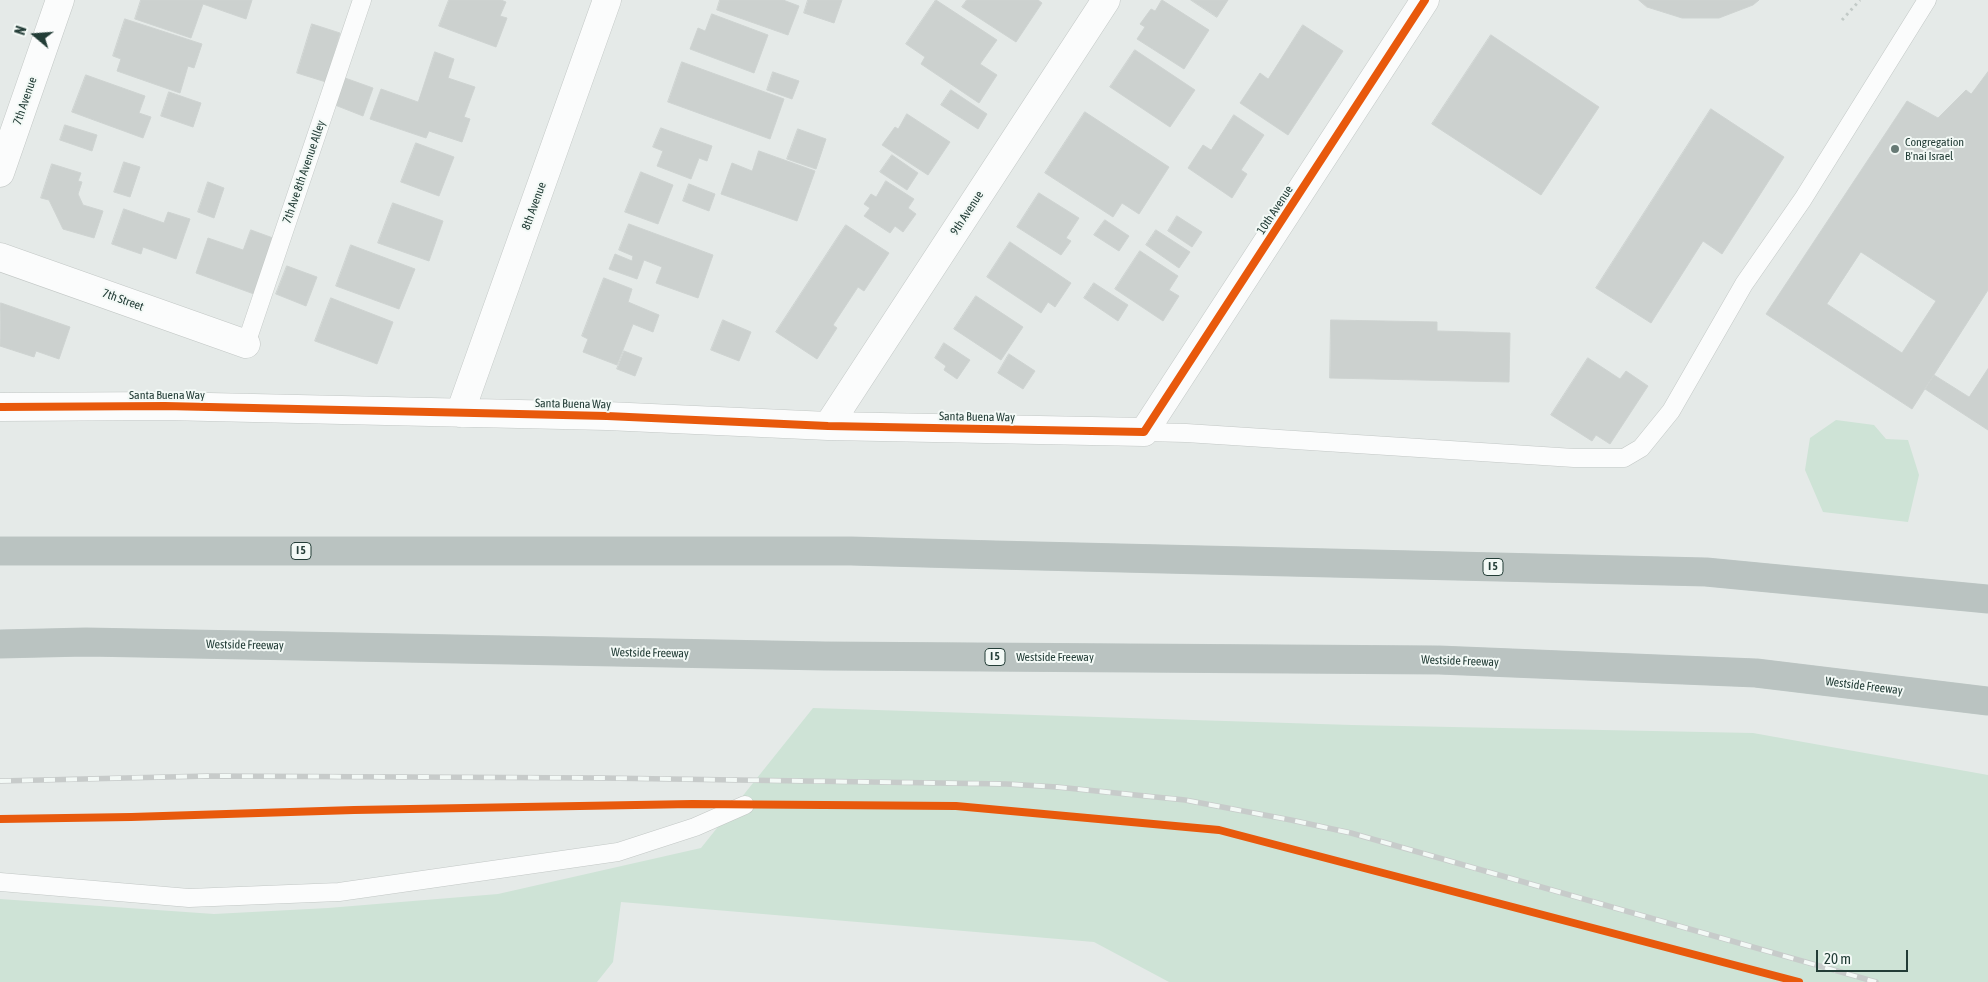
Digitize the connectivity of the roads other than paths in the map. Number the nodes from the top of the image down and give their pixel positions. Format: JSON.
{"nodes":[{"id":1,"x":60,"y":0,"type":"edge"},
{"id":2,"x":362,"y":0,"type":"edge"},
{"id":3,"x":607,"y":0,"type":"edge"},
{"id":4,"x":1106,"y":0,"type":"edge"},
{"id":5,"x":1425,"y":0,"type":"edge"},
{"id":6,"x":1927,"y":0,"type":"edge"},
{"id":7,"x":0,"y":173,"type":"edge"},
{"id":8,"x":0,"y":257,"type":"edge"},
{"id":9,"x":246,"y":344,"type":"joint"},
{"id":10,"x":0,"y":407,"type":"edge"},
{"id":11,"x":460,"y":412,"type":"junction"},
{"id":12,"x":828,"y":426,"type":"junction"},
{"id":13,"x":1144,"y":432,"type":"junction"},
{"id":14,"x":0,"y":551,"type":"edge"},
{"id":15,"x":1988,"y":599,"type":"edge"},
{"id":16,"x":0,"y":644,"type":"edge"},
{"id":17,"x":1988,"y":701,"type":"edge"},
{"id":18,"x":746,"y":805,"type":"dead end"},
{"id":19,"x":0,"y":882,"type":"edge"}],
"edges":[{"from":1,"to":7,"type":"street","name":"7th Avenue"},
{"from":2,"to":9,"type":"lane","name":"7th Ave 8th Avenue Alley"},
{"from":3,"to":11,"type":"street","name":"8th Avenue"},
{"from":4,"to":12,"type":"street","name":"9th Avenue"},
{"from":5,"to":13,"type":"street","name":"10th Avenue"},
{"from":6,"to":13,"type":"lane"},
{"from":8,"to":9,"type":"street","name":"7th Street"},
{"from":10,"to":11,"type":"street","name":"Santa Buena Way"},
{"from":11,"to":12,"type":"street","name":"Santa Buena Way"},
{"from":12,"to":13,"type":"street","name":"Santa Buena Way"},
{"from":14,"to":15,"type":"highway","number":"I 5"},
{"from":16,"to":17,"type":"highway","name":"Westside Freeway","number":"I 5"},
{"from":18,"to":19,"type":"lane"}]}
